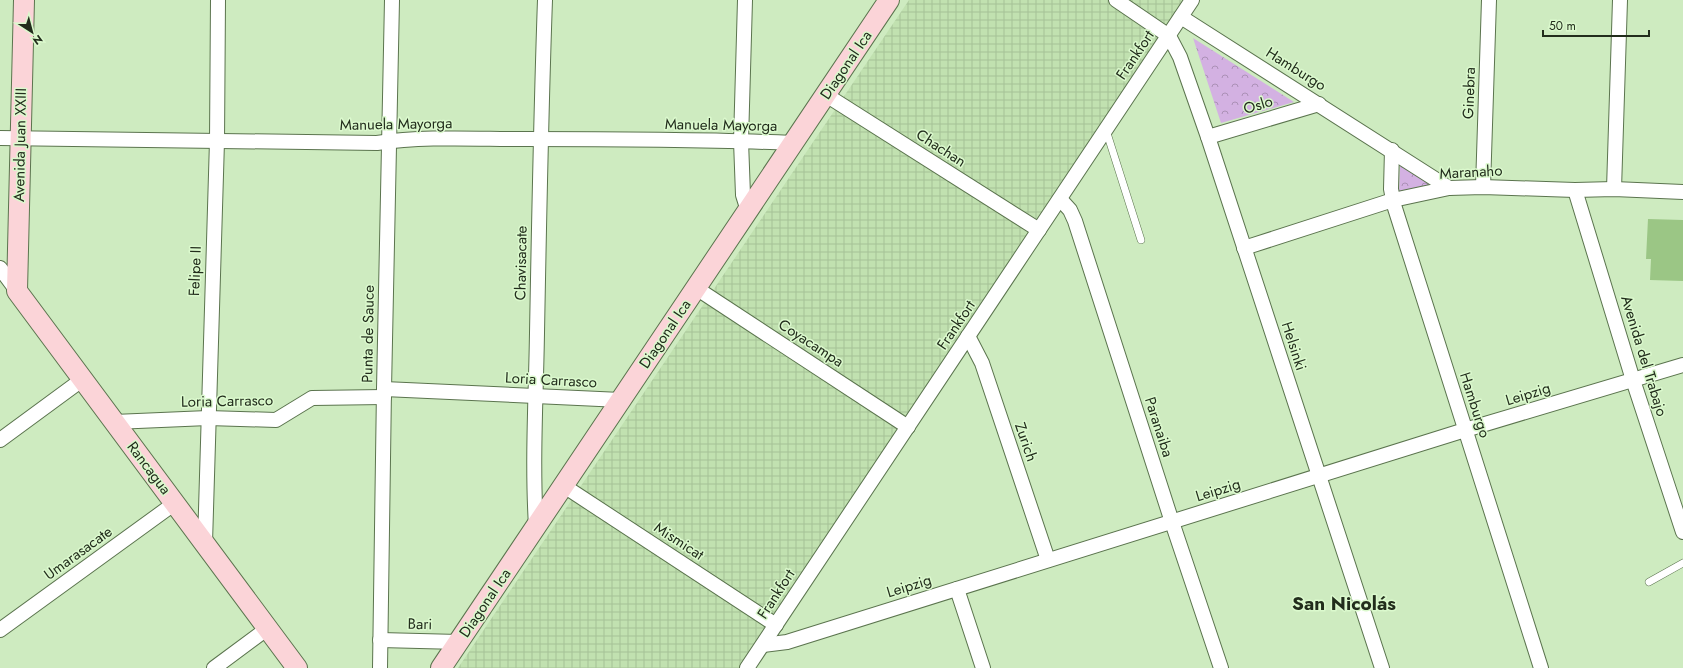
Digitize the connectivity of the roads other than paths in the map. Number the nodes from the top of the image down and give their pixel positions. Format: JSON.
{"nodes":[{"id":1,"x":24,"y":0,"type":"edge"},
{"id":2,"x":218,"y":0,"type":"edge"},
{"id":3,"x":392,"y":0,"type":"edge"},
{"id":4,"x":545,"y":0,"type":"edge"},
{"id":5,"x":745,"y":0,"type":"edge"},
{"id":6,"x":889,"y":0,"type":"edge"},
{"id":7,"x":1116,"y":0,"type":"edge"},
{"id":8,"x":1192,"y":0,"type":"edge"},
{"id":9,"x":1489,"y":0,"type":"edge"},
{"id":10,"x":1620,"y":0,"type":"edge"},
{"id":11,"x":1181,"y":17,"type":"junction"},
{"id":12,"x":1169,"y":36,"type":"junction"},
{"id":13,"x":826,"y":94,"type":"junction"},
{"id":14,"x":1319,"y":104,"type":"junction"},
{"id":15,"x":1106,"y":129,"type":"junction"},
{"id":16,"x":1208,"y":137,"type":"junction"},
{"id":17,"x":0,"y":138,"type":"edge"},
{"id":18,"x":20,"y":139,"type":"junction"},
{"id":19,"x":540,"y":139,"type":"junction"},
{"id":20,"x":217,"y":141,"type":"junction"},
{"id":21,"x":388,"y":141,"type":"junction"},
{"id":22,"x":740,"y":141,"type":"junction"},
{"id":23,"x":793,"y":143,"type":"junction"},
{"id":24,"x":1392,"y":150,"type":"junction"},
{"id":25,"x":1483,"y":187,"type":"junction"},
{"id":26,"x":1449,"y":188,"type":"junction"},
{"id":27,"x":1614,"y":189,"type":"junction"},
{"id":28,"x":1575,"y":190,"type":"junction"},
{"id":29,"x":1683,"y":192,"type":"edge"},
{"id":30,"x":1060,"y":199,"type":"junction"},
{"id":31,"x":1393,"y":200,"type":"junction"},
{"id":32,"x":748,"y":211,"type":"junction"},
{"id":33,"x":1039,"y":230,"type":"junction"},
{"id":34,"x":1141,"y":240,"type":"dead end"},
{"id":35,"x":1244,"y":248,"type":"junction"},
{"id":36,"x":0,"y":268,"type":"edge"},
{"id":37,"x":696,"y":288,"type":"junction"},
{"id":38,"x":17,"y":290,"type":"junction"},
{"id":39,"x":968,"y":336,"type":"junction"},
{"id":40,"x":1683,"y":364,"type":"edge"},
{"id":41,"x":83,"y":379,"type":"junction"},
{"id":42,"x":1633,"y":380,"type":"junction"},
{"id":43,"x":384,"y":393,"type":"junction"},
{"id":44,"x":536,"y":396,"type":"junction"},
{"id":45,"x":621,"y":400,"type":"junction"},
{"id":46,"x":208,"y":418,"type":"junction"},
{"id":47,"x":114,"y":422,"type":"junction"},
{"id":48,"x":908,"y":427,"type":"junction"},
{"id":49,"x":1465,"y":430,"type":"junction"},
{"id":50,"x":0,"y":440,"type":"edge"},
{"id":51,"x":1319,"y":476,"type":"junction"},
{"id":52,"x":564,"y":486,"type":"junction"},
{"id":53,"x":175,"y":503,"type":"junction"},
{"id":54,"x":1172,"y":522,"type":"junction"},
{"id":55,"x":536,"y":526,"type":"junction"},
{"id":56,"x":1683,"y":532,"type":"edge"},
{"id":57,"x":205,"y":543,"type":"junction"},
{"id":58,"x":1048,"y":560,"type":"junction"},
{"id":59,"x":1683,"y":564,"type":"edge"},
{"id":60,"x":1649,"y":582,"type":"dead end"},
{"id":61,"x":957,"y":589,"type":"junction"},
{"id":62,"x":776,"y":624,"type":"junction"},
{"id":63,"x":268,"y":628,"type":"junction"},
{"id":64,"x":0,"y":630,"type":"edge"},
{"id":65,"x":380,"y":640,"type":"junction"},
{"id":66,"x":459,"y":642,"type":"junction"},
{"id":67,"x":764,"y":645,"type":"junction"},
{"id":68,"x":214,"y":668,"type":"edge"},
{"id":69,"x":297,"y":668,"type":"edge"},
{"id":70,"x":380,"y":668,"type":"edge"},
{"id":71,"x":441,"y":668,"type":"edge"},
{"id":72,"x":747,"y":668,"type":"edge"},
{"id":73,"x":983,"y":668,"type":"edge"},
{"id":74,"x":1221,"y":668,"type":"edge"},
{"id":75,"x":1382,"y":668,"type":"edge"},
{"id":76,"x":1541,"y":668,"type":"edge"}],
"edges":[{"from":1,"to":18,"type":"main road","name":"Avenida Juan XXIII"},
{"from":2,"to":20,"type":"street","name":"Felipe II"},
{"from":3,"to":21,"type":"street","name":"Punta de Sauce"},
{"from":4,"to":19,"type":"street","name":"Chavisacate"},
{"from":5,"to":22,"type":"street"},
{"from":6,"to":13,"type":"main road","name":"Diagonal Ica"},
{"from":7,"to":12,"type":"street"},
{"from":8,"to":11,"type":"street","name":"Frankfort"},
{"from":9,"to":25,"type":"street","name":"Ginebra"},
{"from":10,"to":27,"type":"street"},
{"from":11,"to":12,"type":"street","name":"Frankfort"},
{"from":11,"to":14,"type":"street","name":"Hamburgo"},
{"from":12,"to":15,"type":"street","name":"Frankfort"},
{"from":12,"to":16,"type":"street","name":"Helsinki"},
{"from":13,"to":23,"type":"main road","name":"Diagonal Ica"},
{"from":13,"to":33,"type":"street","name":"Chachan"},
{"from":14,"to":16,"type":"street","name":"Oslo"},
{"from":14,"to":24,"type":"street","name":"Hamburgo"},
{"from":15,"to":30,"type":"street","name":"Frankfort"},
{"from":15,"to":34,"type":"lane"},
{"from":16,"to":35,"type":"street","name":"Helsinki"},
{"from":17,"to":18,"type":"street","name":"Manuela Mayorga"},
{"from":18,"to":20,"type":"street","name":"Manuela Mayorga"},
{"from":18,"to":38,"type":"main road","name":"Avenida Juan XXIII"},
{"from":19,"to":21,"type":"street","name":"Manuela Mayorga"},
{"from":19,"to":22,"type":"street","name":"Manuela Mayorga"},
{"from":19,"to":44,"type":"street","name":"Chavisacate"},
{"from":20,"to":21,"type":"street","name":"Manuela Mayorga"},
{"from":20,"to":46,"type":"street","name":"Felipe II"},
{"from":21,"to":43,"type":"street","name":"Punta de Sauce"},
{"from":22,"to":23,"type":"street","name":"Manuela Mayorga"},
{"from":22,"to":32,"type":"street"},
{"from":23,"to":32,"type":"main road","name":"Diagonal Ica"},
{"from":24,"to":26,"type":"street","name":"Hamburgo"},
{"from":24,"to":31,"type":"street","name":"Hamburgo"},
{"from":25,"to":26,"type":"street","name":"Maranaho"},
{"from":25,"to":28,"type":"street","name":"Maranaho"},
{"from":26,"to":31,"type":"street","name":"Maranaho"},
{"from":27,"to":28,"type":"street","name":"Maranaho"},
{"from":27,"to":29,"type":"street","name":"Maranaho"},
{"from":28,"to":42,"type":"street","name":"Avenida del Trabajo"},
{"from":30,"to":33,"type":"street","name":"Frankfort"},
{"from":30,"to":54,"type":"street","name":"Paranaiba"},
{"from":31,"to":35,"type":"street","name":"Maranaho"},
{"from":31,"to":49,"type":"street","name":"Hamburgo"},
{"from":32,"to":37,"type":"main road","name":"Diagonal Ica"},
{"from":33,"to":39,"type":"street","name":"Frankfort"},
{"from":35,"to":51,"type":"street","name":"Helsinki"},
{"from":36,"to":38,"type":"street","name":"Rancagua"},
{"from":37,"to":45,"type":"main road","name":"Diagonal Ica"},
{"from":37,"to":48,"type":"street","name":"Coyacampa"},
{"from":38,"to":41,"type":"main road","name":"Rancagua"},
{"from":39,"to":48,"type":"street","name":"Frankfort"},
{"from":39,"to":58,"type":"street","name":"Zurich"},
{"from":40,"to":42,"type":"street","name":"Leipzig"},
{"from":41,"to":47,"type":"main road","name":"Rancagua"},
{"from":41,"to":50,"type":"street"},
{"from":42,"to":49,"type":"street","name":"Leipzig"},
{"from":42,"to":56,"type":"street","name":"Avenida del Trabajo"},
{"from":43,"to":44,"type":"street","name":"Loria Carrasco"},
{"from":43,"to":46,"type":"street","name":"Loria Carrasco"},
{"from":43,"to":65,"type":"street","name":"Punta de Sauce"},
{"from":44,"to":45,"type":"street","name":"Loria Carrasco"},
{"from":44,"to":55,"type":"street","name":"Chavisacate"},
{"from":45,"to":52,"type":"main road","name":"Diagonal Ica"},
{"from":46,"to":47,"type":"street","name":"Loria Carrasco"},
{"from":46,"to":57,"type":"street","name":"Felipe II"},
{"from":47,"to":53,"type":"main road","name":"Rancagua"},
{"from":48,"to":62,"type":"street","name":"Frankfort"},
{"from":49,"to":51,"type":"street","name":"Leipzig"},
{"from":49,"to":76,"type":"street","name":"Hamburgo"},
{"from":51,"to":54,"type":"street","name":"Leipzig"},
{"from":51,"to":75,"type":"street","name":"Helsinki"},
{"from":52,"to":55,"type":"main road","name":"Diagonal Ica"},
{"from":52,"to":62,"type":"street","name":"Mismicat"},
{"from":53,"to":57,"type":"main road","name":"Rancagua"},
{"from":53,"to":64,"type":"street","name":"Umarasacate"},
{"from":54,"to":58,"type":"street","name":"Leipzig"},
{"from":54,"to":74,"type":"street","name":"Paranaiba"},
{"from":55,"to":66,"type":"main road","name":"Diagonal Ica"},
{"from":57,"to":63,"type":"main road","name":"Rancagua"},
{"from":58,"to":61,"type":"street","name":"Leipzig"},
{"from":59,"to":60,"type":"lane"},
{"from":61,"to":67,"type":"street","name":"Leipzig"},
{"from":61,"to":73,"type":"street"},
{"from":62,"to":67,"type":"street","name":"Frankfort"},
{"from":63,"to":68,"type":"street"},
{"from":63,"to":69,"type":"main road","name":"Rancagua"},
{"from":65,"to":66,"type":"street","name":"Bari"},
{"from":65,"to":70,"type":"street","name":"Punta de Sauce"},
{"from":66,"to":71,"type":"main road","name":"Diagonal Ica"},
{"from":67,"to":72,"type":"street","name":"Frankfort"}]}
